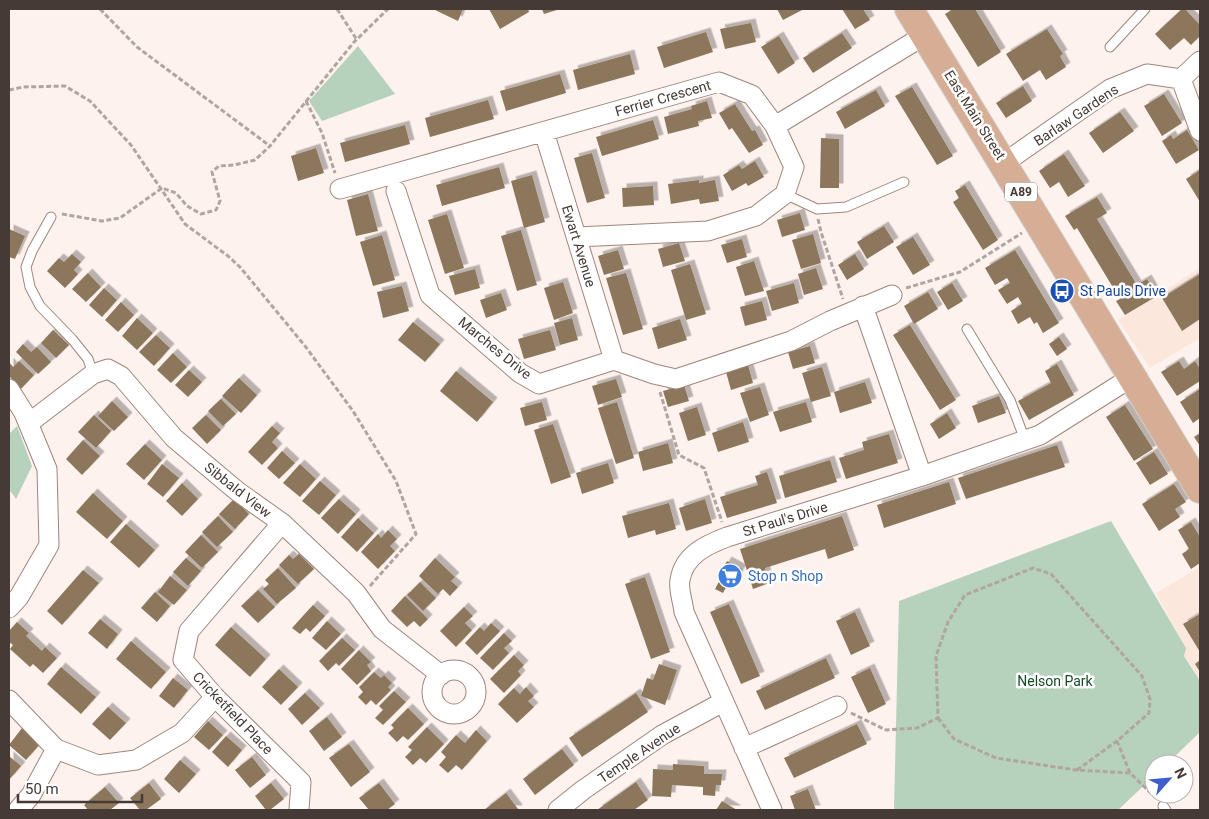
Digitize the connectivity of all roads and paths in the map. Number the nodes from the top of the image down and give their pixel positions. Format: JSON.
{"nodes":[{"id":1,"x":100,"y":9,"type":"edge"},
{"id":2,"x":337,"y":9,"type":"edge"},
{"id":3,"x":388,"y":9,"type":"edge"},
{"id":4,"x":909,"y":9,"type":"edge"},
{"id":5,"x":1145,"y":9,"type":"edge"},
{"id":6,"x":925,"y":35,"type":"junction"},
{"id":7,"x":357,"y":40,"type":"junction"},
{"id":8,"x":1110,"y":46,"type":"dead end"},
{"id":9,"x":1200,"y":61,"type":"edge"},
{"id":10,"x":1181,"y":79,"type":"junction"},
{"id":11,"x":9,"y":90,"type":"edge"},
{"id":12,"x":306,"y":102,"type":"junction"},
{"id":13,"x":775,"y":126,"type":"junction"},
{"id":14,"x":1200,"y":131,"type":"edge"},
{"id":15,"x":544,"y":132,"type":"junction"},
{"id":16,"x":270,"y":146,"type":"junction"},
{"id":17,"x":1004,"y":164,"type":"junction"},
{"id":18,"x":904,"y":182,"type":"dead end"},
{"id":19,"x":162,"y":188,"type":"junction"},
{"id":20,"x":340,"y":188,"type":"joint"},
{"id":21,"x":396,"y":191,"type":"dead end"},
{"id":22,"x":785,"y":194,"type":"junction"},
{"id":23,"x":817,"y":209,"type":"junction"},
{"id":24,"x":50,"y":217,"type":"joint"},
{"id":25,"x":1039,"y":222,"type":"junction"},
{"id":26,"x":576,"y":237,"type":"junction"},
{"id":27,"x":892,"y":295,"type":"joint"},
{"id":28,"x":855,"y":310,"type":"junction"},
{"id":29,"x":966,"y":330,"type":"dead end"},
{"id":30,"x":614,"y":360,"type":"junction"},
{"id":31,"x":93,"y":374,"type":"junction"},
{"id":32,"x":654,"y":374,"type":"junction"},
{"id":33,"x":1132,"y":377,"type":"junction"},
{"id":34,"x":9,"y":389,"type":"edge"},
{"id":35,"x":29,"y":423,"type":"junction"},
{"id":36,"x":1025,"y":440,"type":"junction"},
{"id":37,"x":922,"y":476,"type":"junction"},
{"id":38,"x":1200,"y":490,"type":"edge"},
{"id":39,"x":282,"y":523,"type":"junction"},
{"id":40,"x":727,"y":537,"type":"junction"},
{"id":41,"x":356,"y":593,"type":"junction"},
{"id":42,"x":9,"y":608,"type":"edge"},
{"id":43,"x":440,"y":675,"type":"dead end"},
{"id":44,"x":215,"y":697,"type":"junction"},
{"id":45,"x":9,"y":700,"type":"edge"},
{"id":46,"x":723,"y":702,"type":"junction"},
{"id":47,"x":837,"y":706,"type":"joint"},
{"id":48,"x":938,"y":718,"type":"junction"},
{"id":49,"x":1117,"y":741,"type":"junction"},
{"id":50,"x":744,"y":748,"type":"junction"},
{"id":51,"x":56,"y":749,"type":"junction"},
{"id":52,"x":1076,"y":770,"type":"junction"},
{"id":53,"x":1130,"y":773,"type":"junction"},
{"id":54,"x":1164,"y":808,"type":"edge"},
{"id":55,"x":18,"y":810,"type":"edge"},
{"id":56,"x":299,"y":810,"type":"edge"},
{"id":57,"x":558,"y":810,"type":"edge"},
{"id":58,"x":772,"y":810,"type":"edge"}],
"edges":[{"from":1,"to":16,"type":"path"},
{"from":2,"to":7,"type":"path"},
{"from":3,"to":7,"type":"path"},
{"from":4,"to":6,"type":"main road","name":"East Main Street","number":"A89"},
{"from":5,"to":8,"type":"lane"},
{"from":6,"to":13,"type":"street"},
{"from":6,"to":17,"type":"main road","name":"East Main Street","number":"A89"},
{"from":7,"to":12,"type":"path"},
{"from":9,"to":10,"type":"street"},
{"from":10,"to":14,"type":"street"},
{"from":10,"to":17,"type":"street","name":"Barlaw Gardens"},
{"from":11,"to":19,"type":"path"},
{"from":12,"to":16,"type":"path"},
{"from":12,"to":20,"type":"path"},
{"from":13,"to":15,"type":"street","name":"Ferrier Crescent"},
{"from":13,"to":22,"type":"street","name":"Ferrier Crescent"},
{"from":15,"to":20,"type":"street","name":"Ferrier Crescent"},
{"from":15,"to":26,"type":"street","name":"Ewart Avenue"},
{"from":16,"to":19,"type":"path"},
{"from":17,"to":25,"type":"main road","name":"East Main Street","number":"A89"},
{"from":18,"to":23,"type":"lane"},
{"from":19,"to":24,"type":"path"},
{"from":19,"to":41,"type":"path"},
{"from":21,"to":30,"type":"street","name":"Marches Drive"},
{"from":22,"to":23,"type":"lane"},
{"from":22,"to":26,"type":"street"},
{"from":23,"to":28,"type":"path"},
{"from":24,"to":31,"type":"lane"},
{"from":25,"to":27,"type":"path"},
{"from":25,"to":33,"type":"main road","name":"East Main Street","number":"A89"},
{"from":26,"to":30,"type":"street","name":"Ewart Avenue"},
{"from":27,"to":28,"type":"street"},
{"from":28,"to":32,"type":"street"},
{"from":28,"to":37,"type":"street"},
{"from":29,"to":36,"type":"lane"},
{"from":30,"to":32,"type":"street"},
{"from":31,"to":35,"type":"street"},
{"from":31,"to":39,"type":"street","name":"Sibbald View"},
{"from":32,"to":40,"type":"path"},
{"from":33,"to":36,"type":"street","name":"St Paul's Drive"},
{"from":33,"to":38,"type":"main road","number":"A89"},
{"from":34,"to":35,"type":"street"},
{"from":35,"to":42,"type":"street"},
{"from":36,"to":37,"type":"street","name":"St Paul's Drive"},
{"from":37,"to":40,"type":"street","name":"St Paul's Drive"},
{"from":39,"to":41,"type":"street","name":"Sibbald View"},
{"from":39,"to":44,"type":"street","name":"Cricketfield Place"},
{"from":40,"to":46,"type":"street","name":"St Paul's Drive"},
{"from":41,"to":43,"type":"street","name":"Sibbald View"},
{"from":44,"to":51,"type":"street"},
{"from":44,"to":56,"type":"street","name":"Cricketfield Place"},
{"from":45,"to":51,"type":"street"},
{"from":46,"to":50,"type":"street","name":"St Paul's Drive"},
{"from":46,"to":57,"type":"street","name":"Temple Avenue"},
{"from":47,"to":48,"type":"path"},
{"from":47,"to":50,"type":"street"},
{"from":48,"to":49,"type":"path"},
{"from":48,"to":52,"type":"path"},
{"from":49,"to":52,"type":"path"},
{"from":49,"to":53,"type":"path"},
{"from":50,"to":58,"type":"street","name":"St Paul's Drive"},
{"from":51,"to":55,"type":"street"},
{"from":52,"to":53,"type":"path"},
{"from":53,"to":54,"type":"path"}]}
